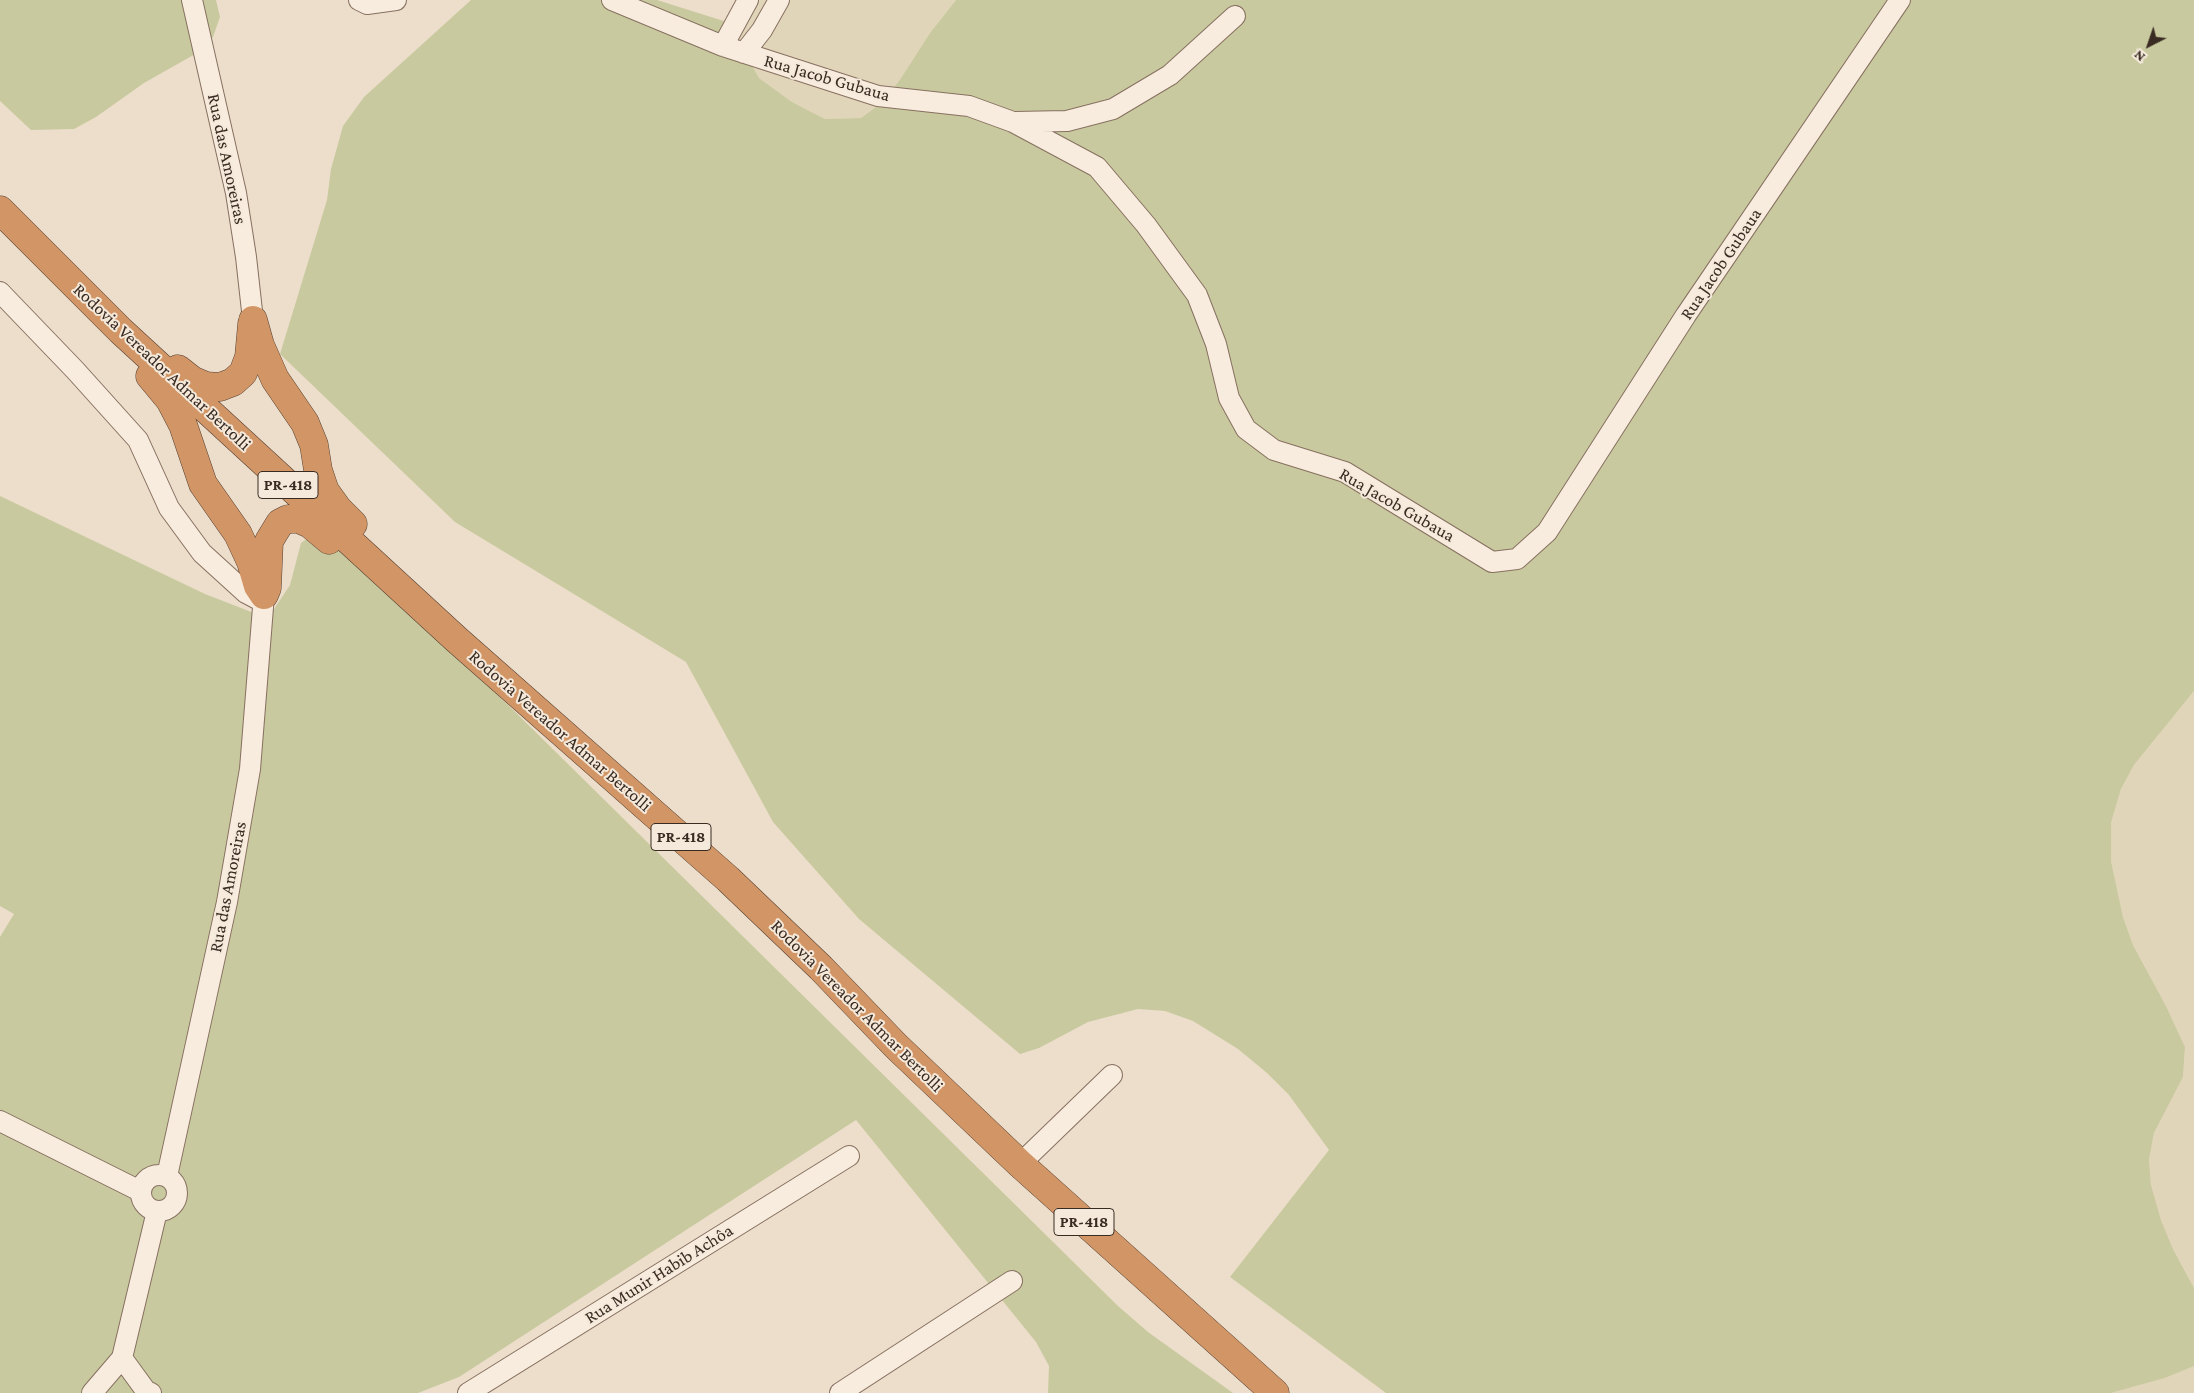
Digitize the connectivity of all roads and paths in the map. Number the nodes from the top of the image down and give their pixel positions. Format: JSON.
{"nodes":[{"id":1,"x":192,"y":0,"type":"edge"},
{"id":2,"x":359,"y":0,"type":"edge"},
{"id":3,"x":396,"y":0,"type":"edge"},
{"id":4,"x":612,"y":0,"type":"edge"},
{"id":5,"x":748,"y":0,"type":"edge"},
{"id":6,"x":780,"y":0,"type":"edge"},
{"id":7,"x":1900,"y":0,"type":"edge"},
{"id":8,"x":1235,"y":16,"type":"dead end"},
{"id":9,"x":723,"y":46,"type":"junction"},
{"id":10,"x":744,"y":53,"type":"junction"},
{"id":11,"x":1013,"y":122,"type":"junction"},
{"id":12,"x":0,"y":210,"type":"edge"},
{"id":13,"x":0,"y":292,"type":"edge"},
{"id":14,"x":253,"y":320,"type":"junction"},
{"id":15,"x":121,"y":331,"type":"junction"},
{"id":16,"x":264,"y":598,"type":"junction"},
{"id":17,"x":456,"y":639,"type":"junction"},
{"id":18,"x":1112,"y":1075,"type":"dead end"},
{"id":19,"x":0,"y":1121,"type":"edge"},
{"id":20,"x":849,"y":1156,"type":"dead end"},
{"id":21,"x":1020,"y":1164,"type":"junction"},
{"id":22,"x":167,"y":1176,"type":"junction"},
{"id":23,"x":140,"y":1191,"type":"junction"},
{"id":24,"x":157,"y":1211,"type":"junction"},
{"id":25,"x":1012,"y":1282,"type":"dead end"},
{"id":26,"x":122,"y":1358,"type":"junction"},
{"id":27,"x":92,"y":1393,"type":"edge"},
{"id":28,"x":151,"y":1393,"type":"edge"},
{"id":29,"x":468,"y":1393,"type":"edge"},
{"id":30,"x":840,"y":1393,"type":"edge"},
{"id":31,"x":1275,"y":1393,"type":"edge"}],
"edges":[{"from":1,"to":14,"type":"street","name":"Rua das Amoreiras"},
{"from":2,"to":3,"type":"street"},
{"from":4,"to":9,"type":"street","name":"Rua Jacob Gubaua"},
{"from":5,"to":9,"type":"street"},
{"from":6,"to":10,"type":"street"},
{"from":7,"to":11,"type":"street","name":"Rua Jacob Gubaua"},
{"from":8,"to":11,"type":"street"},
{"from":9,"to":10,"type":"street","name":"Rua Jacob Gubaua"},
{"from":10,"to":11,"type":"street","name":"Rua Jacob Gubaua"},
{"from":12,"to":15,"type":"highway","name":"Rodovia Vereador Admar Bertolli","number":"PR-418"},
{"from":13,"to":16,"type":"street"},
{"from":14,"to":15,"type":"highway"},
{"from":14,"to":17,"type":"highway"},
{"from":15,"to":16,"type":"highway"},
{"from":15,"to":17,"type":"highway","name":"Rodovia Vereador Admar Bertolli","number":"PR-418"},
{"from":16,"to":17,"type":"highway"},
{"from":16,"to":22,"type":"street","name":"Rua das Amoreiras"},
{"from":17,"to":21,"type":"highway","name":"Rodovia Vereador Admar Bertolli","number":"PR-418"},
{"from":18,"to":21,"type":"street"},
{"from":19,"to":23,"type":"street"},
{"from":20,"to":29,"type":"street","name":"Rua Munir Habib Achôa"},
{"from":21,"to":31,"type":"highway","name":"Rodovia Vereador Admar Bertolli","number":"PR-418"},
{"from":22,"to":23,"type":"street"},
{"from":22,"to":24,"type":"street"},
{"from":23,"to":24,"type":"street"},
{"from":24,"to":26,"type":"street"},
{"from":25,"to":30,"type":"street"},
{"from":26,"to":27,"type":"street"},
{"from":26,"to":28,"type":"street"}]}
